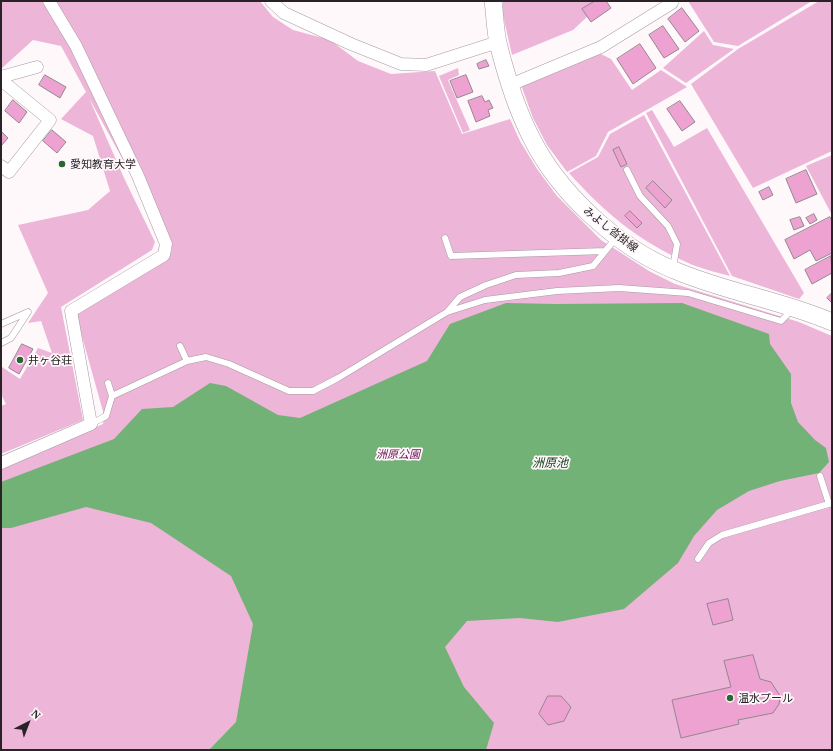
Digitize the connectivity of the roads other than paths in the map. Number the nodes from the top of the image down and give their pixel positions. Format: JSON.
{"nodes":[{"id":1,"x":49,"y":1,"type":"edge"},
{"id":2,"x":271,"y":1,"type":"edge"},
{"id":3,"x":493,"y":1,"type":"edge"},
{"id":4,"x":672,"y":3,"type":"dead end"},
{"id":5,"x":498,"y":42,"type":"junction"},
{"id":6,"x":37,"y":67,"type":"dead end"},
{"id":7,"x":1,"y":79,"type":"edge"},
{"id":8,"x":510,"y":85,"type":"junction"},
{"id":9,"x":1,"y":166,"type":"edge"},
{"id":10,"x":627,"y":170,"type":"dead end"},
{"id":11,"x":617,"y":237,"type":"junction"},
{"id":12,"x":445,"y":238,"type":"dead end"},
{"id":13,"x":605,"y":251,"type":"junction"},
{"id":14,"x":673,"y":270,"type":"junction"},
{"id":15,"x":793,"y":308,"type":"junction"},
{"id":16,"x":447,"y":312,"type":"junction"},
{"id":17,"x":829,"y":317,"type":"edge"},
{"id":18,"x":1,"y":324,"type":"edge"},
{"id":19,"x":1,"y":343,"type":"edge"},
{"id":20,"x":180,"y":346,"type":"dead end"},
{"id":21,"x":187,"y":361,"type":"junction"},
{"id":22,"x":108,"y":383,"type":"dead end"},
{"id":23,"x":112,"y":396,"type":"junction"},
{"id":24,"x":91,"y":424,"type":"junction"},
{"id":25,"x":1,"y":463,"type":"edge"},
{"id":26,"x":820,"y":476,"type":"dead end"},
{"id":27,"x":830,"y":504,"type":"edge"},
{"id":28,"x":698,"y":560,"type":"dead end"}],
"edges":[{"from":1,"to":24,"type":"street"},
{"from":2,"to":5,"type":"street"},
{"from":3,"to":5,"type":"main road","name":"みよし沓掛線"},
{"from":4,"to":8,"type":"street"},
{"from":5,"to":8,"type":"main road","name":"みよし沓掛線"},
{"from":6,"to":7,"type":"street"},
{"from":7,"to":9,"type":"street"},
{"from":8,"to":11,"type":"main road","name":"みよし沓掛線"},
{"from":10,"to":14,"type":"lane"},
{"from":11,"to":13,"type":"lane"},
{"from":11,"to":14,"type":"main road","name":"みよし沓掛線"},
{"from":12,"to":13,"type":"lane"},
{"from":13,"to":16,"type":"lane"},
{"from":14,"to":15,"type":"main road","name":"みよし沓掛線"},
{"from":15,"to":16,"type":"lane"},
{"from":15,"to":17,"type":"main road","name":"みよし沓掛線"},
{"from":16,"to":21,"type":"lane"},
{"from":18,"to":19,"type":"lane"},
{"from":20,"to":21,"type":"lane"},
{"from":21,"to":23,"type":"lane"},
{"from":22,"to":23,"type":"lane"},
{"from":23,"to":24,"type":"lane"},
{"from":24,"to":25,"type":"street"},
{"from":26,"to":27,"type":"lane"},
{"from":27,"to":28,"type":"lane"}]}
